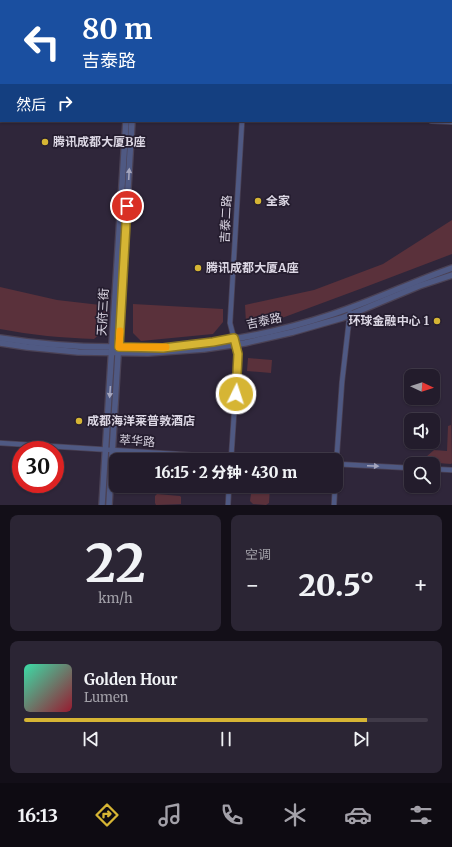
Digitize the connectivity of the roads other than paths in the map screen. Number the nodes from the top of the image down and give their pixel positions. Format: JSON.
{"nodes":[{"id":1,"x":126,"y":122,"type":"edge"},
{"id":2,"x":132,"y":122,"type":"edge"},
{"id":3,"x":242,"y":122,"type":"edge"},
{"id":4,"x":452,"y":268,"type":"edge"},
{"id":5,"x":452,"y":275,"type":"edge"},
{"id":6,"x":350,"y":312,"type":"junction"},
{"id":7,"x":0,"y":338,"type":"edge"},
{"id":8,"x":234,"y":338,"type":"junction"},
{"id":9,"x":0,"y":343,"type":"edge"},
{"id":10,"x":236,"y":345,"type":"junction"},
{"id":11,"x":112,"y":350,"type":"junction"},
{"id":12,"x":119,"y":350,"type":"junction"},
{"id":13,"x":0,"y":443,"type":"edge"},
{"id":14,"x":106,"y":449,"type":"junction"},
{"id":15,"x":113,"y":449,"type":"junction"},
{"id":16,"x":165,"y":453,"type":"edge"},
{"id":17,"x":231,"y":453,"type":"edge"},
{"id":18,"x":337,"y":453,"type":"edge"},
{"id":19,"x":343,"y":464,"type":"edge"},
{"id":20,"x":404,"y":468,"type":"edge"},
{"id":21,"x":440,"y":469,"type":"edge"},
{"id":22,"x":452,"y":470,"type":"edge"},
{"id":23,"x":229,"y":493,"type":"edge"},
{"id":24,"x":335,"y":493,"type":"edge"},
{"id":25,"x":102,"y":505,"type":"edge"},
{"id":26,"x":109,"y":505,"type":"edge"},
{"id":27,"x":228,"y":505,"type":"edge"},
{"id":28,"x":334,"y":505,"type":"edge"}],
"edges":[{"from":1,"to":11,"type":"street","name":"天府三街"},
{"from":12,"to":2,"type":"street","name":"天府三街","one_way":true},
{"from":3,"to":8,"type":"street","name":"吉泰二路"},
{"from":4,"to":6,"type":"street","name":"吉泰路"},
{"from":5,"to":6,"type":"street","name":"吉泰路"},
{"from":6,"to":8,"type":"street","name":"吉泰路"},
{"from":6,"to":10,"type":"street","name":"吉泰路"},
{"from":6,"to":18,"type":"street"},
{"from":7,"to":11,"type":"street","name":"吉泰路"},
{"from":8,"to":10,"type":"street","name":"吉泰二路"},
{"from":8,"to":12,"type":"street","name":"吉泰路"},
{"from":9,"to":11,"type":"street","name":"吉泰路"},
{"from":10,"to":12,"type":"street","name":"吉泰路"},
{"from":10,"to":17,"type":"street","name":"吉泰二路"},
{"from":11,"to":12,"type":"street","name":"吉泰路"},
{"from":11,"to":14,"type":"street","name":"天府三街","one_way":true},
{"from":12,"to":15,"type":"street","name":"天府三街"},
{"from":13,"to":14,"type":"street","name":"萃华路"},
{"from":14,"to":15,"type":"street","name":"萃华路"},
{"from":14,"to":25,"type":"street","name":"天府三街"},
{"from":15,"to":16,"type":"street","name":"萃华路"},
{"from":15,"to":26,"type":"street","name":"天府三街"},
{"from":19,"to":20,"type":"street","one_way":true},
{"from":21,"to":22,"type":"street"},
{"from":23,"to":27,"type":"street"},
{"from":24,"to":28,"type":"street"}]}
